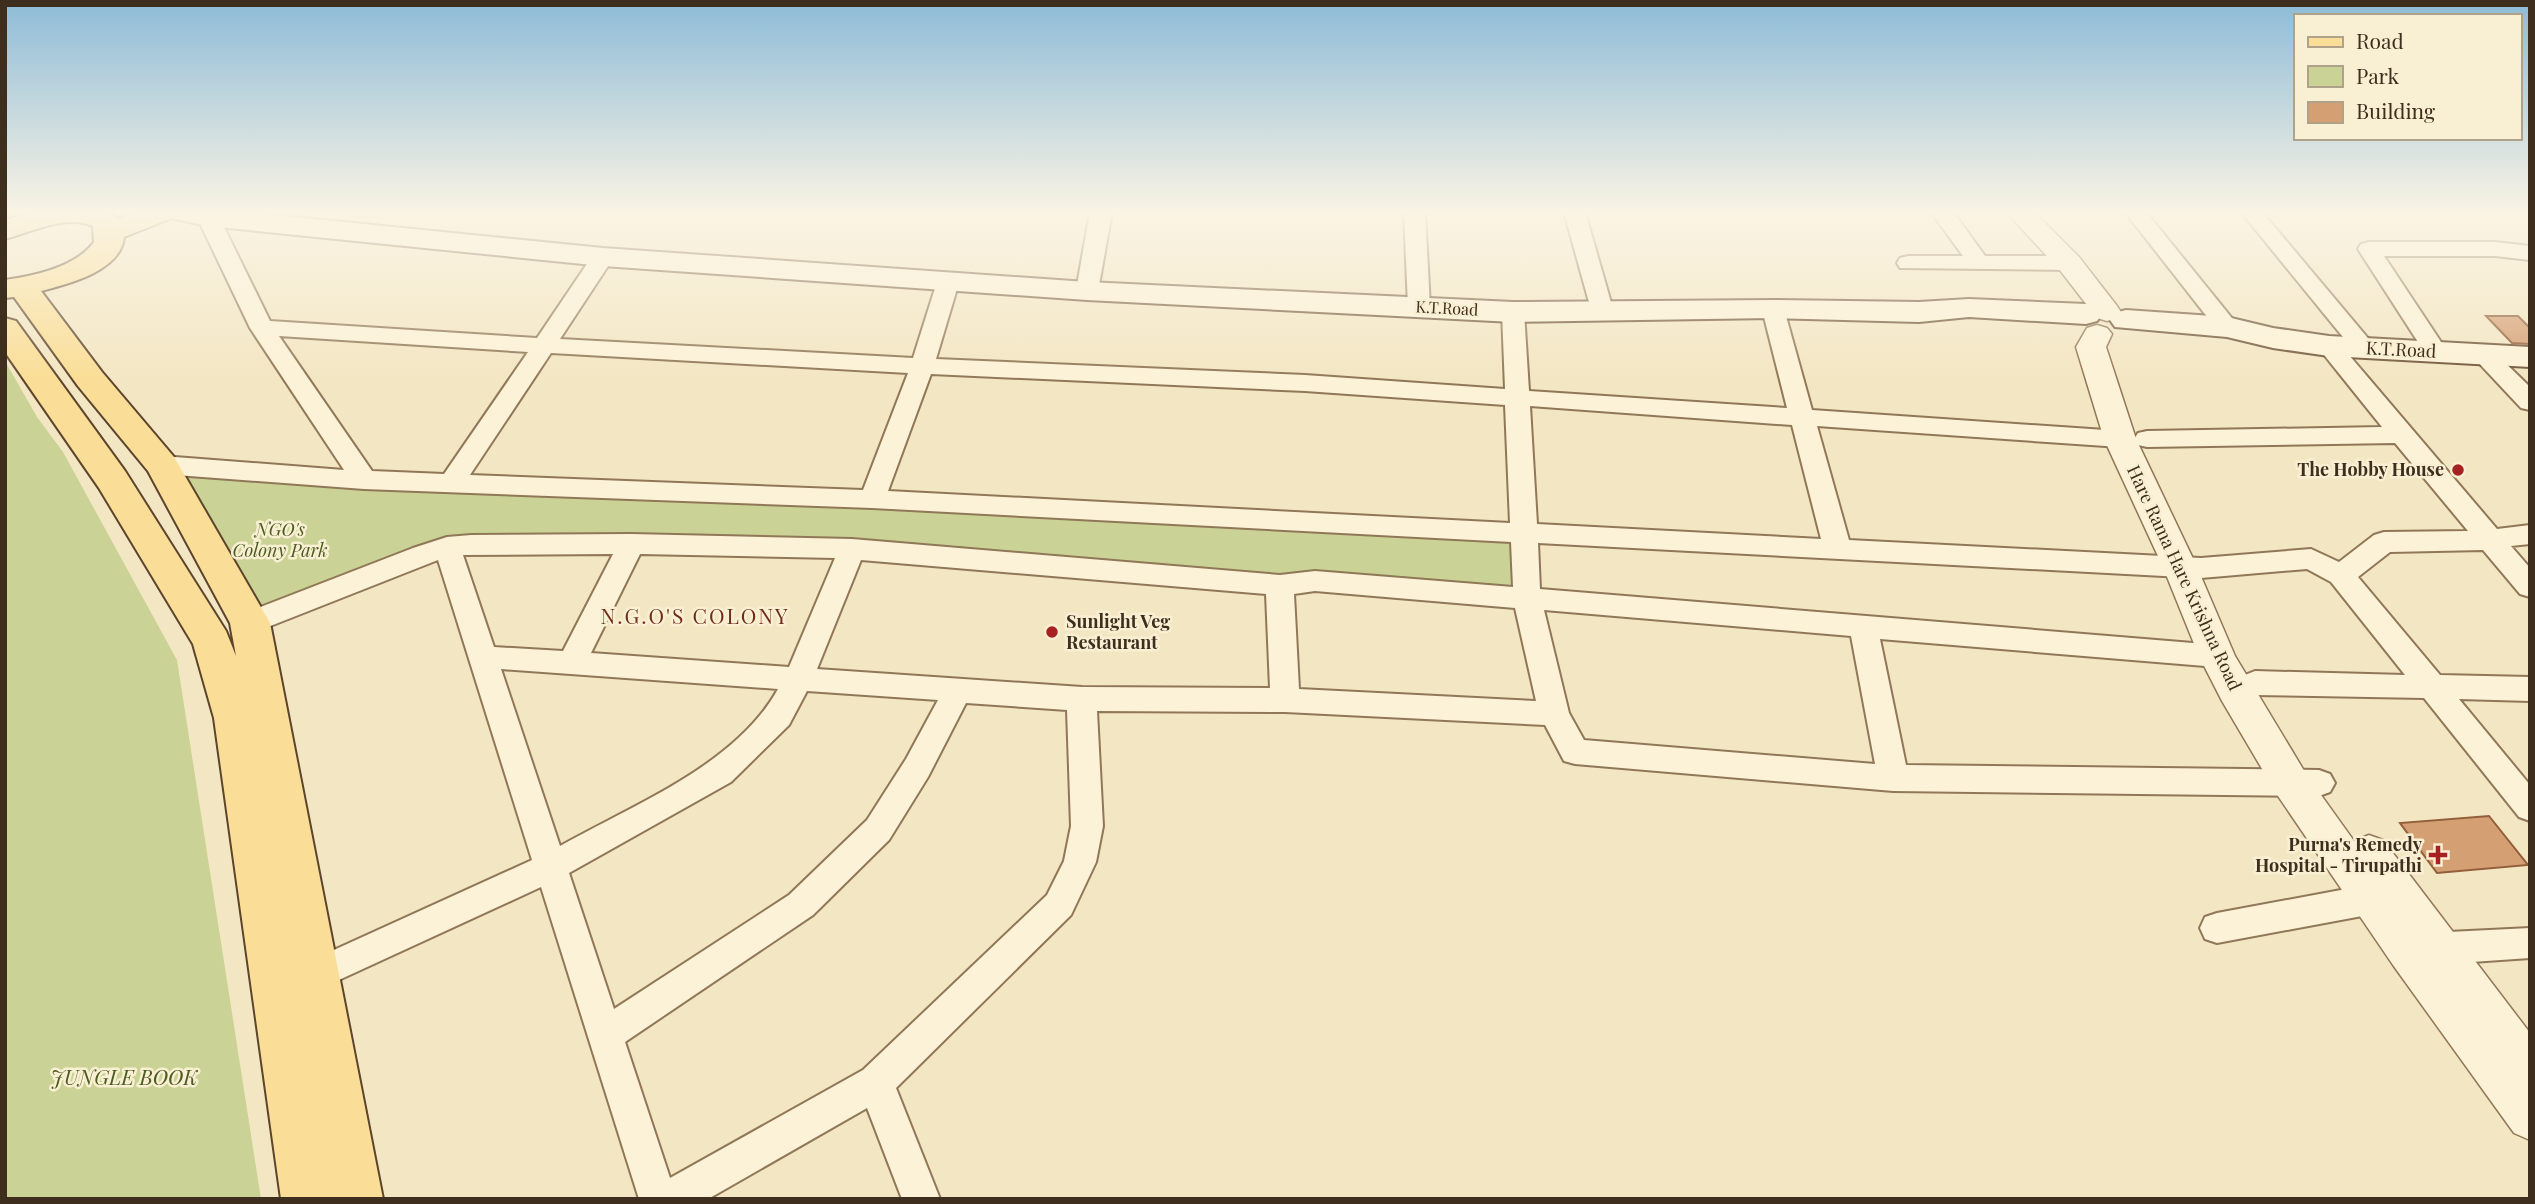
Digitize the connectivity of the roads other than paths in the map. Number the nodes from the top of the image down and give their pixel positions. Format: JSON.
{"nodes":[{"id":1,"x":75,"y":268,"type":"edge"},
{"id":2,"x":226,"y":268,"type":"edge"},
{"id":3,"x":596,"y":268,"type":"edge"},
{"id":4,"x":757,"y":268,"type":"edge"},
{"id":5,"x":1091,"y":268,"type":"edge"},
{"id":6,"x":1417,"y":268,"type":"edge"},
{"id":7,"x":1590,"y":268,"type":"edge"},
{"id":8,"x":2072,"y":268,"type":"edge"},
{"id":9,"x":2179,"y":268,"type":"edge"},
{"id":10,"x":2298,"y":268,"type":"edge"},
{"id":11,"x":2381,"y":268,"type":"edge"},
{"id":12,"x":948,"y":282,"type":"junction"},
{"id":13,"x":14,"y":288,"type":"edge"},
{"id":14,"x":1087,"y":291,"type":"junction"},
{"id":15,"x":1419,"y":307,"type":"junction"},
{"id":16,"x":1773,"y":309,"type":"junction"},
{"id":17,"x":1513,"y":312,"type":"junction"},
{"id":18,"x":1603,"y":313,"type":"junction"},
{"id":19,"x":2107,"y":326,"type":"junction"},
{"id":20,"x":2227,"y":327,"type":"junction"},
{"id":21,"x":5,"y":328,"type":"edge"},
{"id":22,"x":262,"y":328,"type":"junction"},
{"id":23,"x":2273,"y":338,"type":"junction"},
{"id":24,"x":546,"y":344,"type":"junction"},
{"id":25,"x":2329,"y":346,"type":"junction"},
{"id":26,"x":2364,"y":348,"type":"junction"},
{"id":27,"x":2435,"y":351,"type":"junction"},
{"id":28,"x":2484,"y":355,"type":"junction"},
{"id":29,"x":2530,"y":357,"type":"edge"},
{"id":30,"x":923,"y":364,"type":"junction"},
{"id":31,"x":1517,"y":398,"type":"junction"},
{"id":32,"x":2530,"y":402,"type":"edge"},
{"id":33,"x":1801,"y":418,"type":"junction"},
{"id":34,"x":2402,"y":435,"type":"junction"},
{"id":35,"x":2134,"y":439,"type":"junction"},
{"id":36,"x":162,"y":465,"type":"junction"},
{"id":37,"x":364,"y":480,"type":"junction"},
{"id":38,"x":452,"y":482,"type":"junction"},
{"id":39,"x":872,"y":499,"type":"junction"},
{"id":40,"x":1524,"y":534,"type":"junction"},
{"id":41,"x":2530,"y":534,"type":"edge"},
{"id":42,"x":2488,"y":540,"type":"junction"},
{"id":43,"x":631,"y":544,"type":"junction"},
{"id":44,"x":447,"y":547,"type":"junction"},
{"id":45,"x":852,"y":549,"type":"junction"},
{"id":46,"x":1838,"y":550,"type":"junction"},
{"id":47,"x":2191,"y":567,"type":"junction"},
{"id":48,"x":2341,"y":575,"type":"junction"},
{"id":49,"x":1280,"y":584,"type":"junction"},
{"id":50,"x":2530,"y":587,"type":"edge"},
{"id":51,"x":1527,"y":599,"type":"junction"},
{"id":52,"x":250,"y":623,"type":"junction"},
{"id":53,"x":1863,"y":626,"type":"junction"},
{"id":54,"x":2217,"y":656,"type":"junction"},
{"id":55,"x":483,"y":657,"type":"junction"},
{"id":56,"x":572,"y":663,"type":"junction"},
{"id":57,"x":799,"y":678,"type":"junction"},
{"id":58,"x":2255,"y":683,"type":"junction"},
{"id":59,"x":2432,"y":687,"type":"junction"},
{"id":60,"x":2530,"y":689,"type":"edge"},
{"id":61,"x":958,"y":690,"type":"junction"},
{"id":62,"x":1082,"y":699,"type":"junction"},
{"id":63,"x":1284,"y":700,"type":"junction"},
{"id":64,"x":1555,"y":714,"type":"junction"},
{"id":65,"x":1893,"y":778,"type":"junction"},
{"id":66,"x":2305,"y":784,"type":"junction"},
{"id":67,"x":2530,"y":808,"type":"edge"},
{"id":68,"x":551,"y":867,"type":"junction"},
{"id":69,"x":2373,"y":899,"type":"junction"},
{"id":70,"x":2217,"y":928,"type":"dead end"},
{"id":71,"x":2530,"y":943,"type":"edge"},
{"id":72,"x":2423,"y":950,"type":"junction"},
{"id":73,"x":315,"y":975,"type":"junction"},
{"id":74,"x":605,"y":1035,"type":"junction"},
{"id":75,"x":2530,"y":1070,"type":"edge"},
{"id":76,"x":876,"y":1083,"type":"junction"},
{"id":77,"x":2530,"y":1117,"type":"edge"},
{"id":78,"x":308,"y":1199,"type":"edge"},
{"id":79,"x":356,"y":1199,"type":"edge"},
{"id":80,"x":658,"y":1199,"type":"edge"},
{"id":81,"x":670,"y":1199,"type":"edge"},
{"id":82,"x":921,"y":1199,"type":"edge"}],
"edges":[{"from":1,"to":13,"type":"main road"},
{"from":2,"to":22,"type":"street"},
{"from":3,"to":24,"type":"street"},
{"from":4,"to":12,"type":"main road","name":"K.T.Road"},
{"from":5,"to":14,"type":"street"},
{"from":6,"to":15,"type":"street"},
{"from":7,"to":18,"type":"street"},
{"from":8,"to":19,"type":"street"},
{"from":9,"to":20,"type":"street"},
{"from":10,"to":26,"type":"street"},
{"from":11,"to":27,"type":"street"},
{"from":12,"to":14,"type":"main road","name":"K.T.Road"},
{"from":12,"to":30,"type":"street"},
{"from":13,"to":36,"type":"main road"},
{"from":14,"to":15,"type":"main road","name":"K.T.Road"},
{"from":15,"to":17,"type":"main road","name":"K.T.Road"},
{"from":16,"to":18,"type":"main road","name":"K.T.Road"},
{"from":16,"to":19,"type":"main road","name":"K.T.Road"},
{"from":16,"to":33,"type":"street"},
{"from":17,"to":18,"type":"main road","name":"K.T.Road"},
{"from":17,"to":31,"type":"street"},
{"from":19,"to":20,"type":"main road","name":"K.T.Road"},
{"from":19,"to":23,"type":"main road","name":"K.T.Road"},
{"from":19,"to":35,"type":"street","name":"Hare Rama Hare Krishna Road"},
{"from":20,"to":23,"type":"main road","name":"K.T.Road"},
{"from":21,"to":78,"type":"main road"},
{"from":22,"to":24,"type":"street"},
{"from":22,"to":37,"type":"street"},
{"from":23,"to":25,"type":"main road","name":"K.T.Road"},
{"from":24,"to":30,"type":"street"},
{"from":24,"to":38,"type":"street"},
{"from":25,"to":26,"type":"main road","name":"K.T.Road"},
{"from":25,"to":34,"type":"street"},
{"from":26,"to":27,"type":"main road","name":"K.T.Road"},
{"from":27,"to":28,"type":"main road","name":"K.T.Road"},
{"from":28,"to":29,"type":"main road","name":"K.T.Road"},
{"from":28,"to":32,"type":"street"},
{"from":30,"to":31,"type":"street"},
{"from":30,"to":39,"type":"street"},
{"from":31,"to":33,"type":"street"},
{"from":31,"to":40,"type":"street"},
{"from":33,"to":35,"type":"street"},
{"from":33,"to":46,"type":"street"},
{"from":34,"to":35,"type":"street"},
{"from":34,"to":42,"type":"street"},
{"from":35,"to":47,"type":"street","name":"Hare Rama Hare Krishna Road"},
{"from":36,"to":37,"type":"street"},
{"from":36,"to":52,"type":"main road"},
{"from":37,"to":38,"type":"street"},
{"from":38,"to":39,"type":"street"},
{"from":39,"to":40,"type":"street"},
{"from":40,"to":46,"type":"street"},
{"from":40,"to":51,"type":"street"},
{"from":41,"to":42,"type":"street"},
{"from":42,"to":48,"type":"street"},
{"from":42,"to":50,"type":"street"},
{"from":43,"to":44,"type":"street"},
{"from":43,"to":45,"type":"street"},
{"from":43,"to":56,"type":"street"},
{"from":44,"to":52,"type":"street"},
{"from":44,"to":55,"type":"street"},
{"from":45,"to":49,"type":"street"},
{"from":45,"to":57,"type":"street"},
{"from":46,"to":47,"type":"street"},
{"from":47,"to":48,"type":"street"},
{"from":47,"to":54,"type":"street","name":"Hare Rama Hare Krishna Road"},
{"from":47,"to":58,"type":"street","name":"Hare Rama Hare Krishna Road"},
{"from":48,"to":59,"type":"street"},
{"from":49,"to":51,"type":"street"},
{"from":49,"to":63,"type":"street"},
{"from":51,"to":53,"type":"street"},
{"from":51,"to":64,"type":"street"},
{"from":52,"to":73,"type":"main road"},
{"from":53,"to":54,"type":"street"},
{"from":53,"to":65,"type":"street"},
{"from":54,"to":66,"type":"street","name":"Hare Rama Hare Krishna Road"},
{"from":55,"to":56,"type":"street"},
{"from":55,"to":68,"type":"street"},
{"from":56,"to":57,"type":"street"},
{"from":57,"to":61,"type":"street"},
{"from":57,"to":68,"type":"street"},
{"from":58,"to":59,"type":"street"},
{"from":58,"to":66,"type":"street","name":"Hare Rama Hare Krishna Road"},
{"from":59,"to":60,"type":"street"},
{"from":59,"to":67,"type":"street"},
{"from":61,"to":62,"type":"street"},
{"from":61,"to":74,"type":"street"},
{"from":62,"to":63,"type":"street"},
{"from":62,"to":76,"type":"street"},
{"from":63,"to":64,"type":"street"},
{"from":64,"to":65,"type":"street"},
{"from":65,"to":66,"type":"street"},
{"from":66,"to":69,"type":"street","name":"Hare Rama Hare Krishna Road"},
{"from":66,"to":72,"type":"street","name":"Hare Rama Hare Krishna Road"},
{"from":68,"to":73,"type":"street"},
{"from":68,"to":74,"type":"street"},
{"from":69,"to":70,"type":"street"},
{"from":69,"to":72,"type":"street","name":"Hare Rama Hare Krishna Road"},
{"from":71,"to":72,"type":"street"},
{"from":72,"to":75,"type":"street","name":"Hare Rama Hare Krishna Road"},
{"from":72,"to":77,"type":"street","name":"Hare Rama Hare Krishna Road"},
{"from":73,"to":79,"type":"main road"},
{"from":74,"to":80,"type":"street"},
{"from":76,"to":81,"type":"street"},
{"from":76,"to":82,"type":"street"}]}
